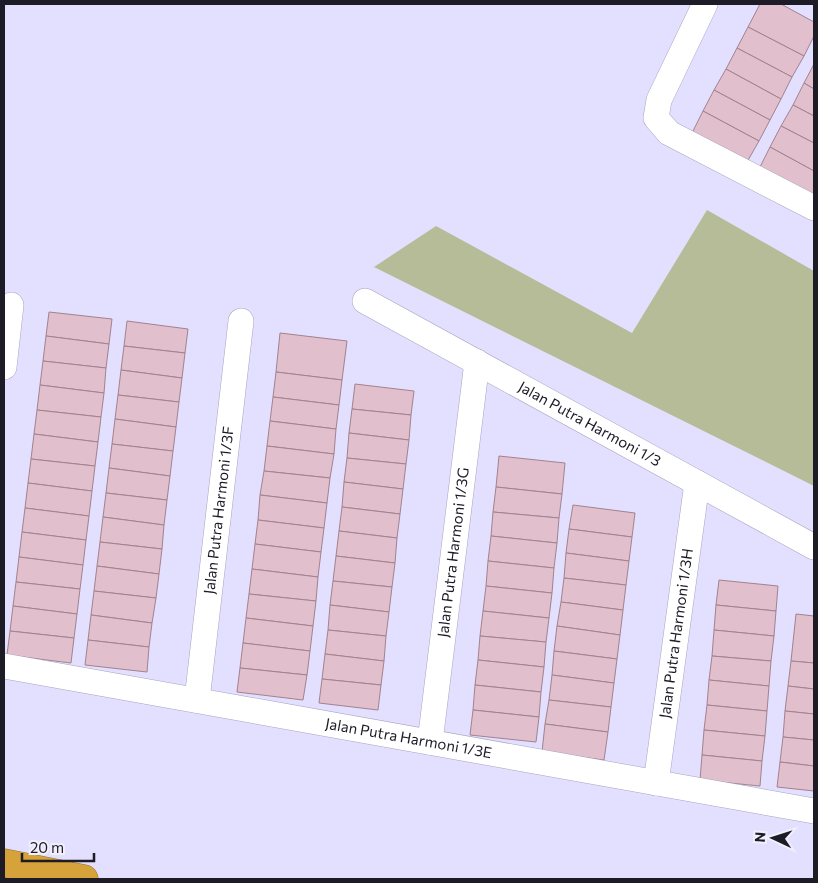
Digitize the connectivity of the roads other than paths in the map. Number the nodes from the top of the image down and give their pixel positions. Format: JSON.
{"nodes":[{"id":1,"x":705,"y":4,"type":"edge"},
{"id":2,"x":814,"y":208,"type":"edge"},
{"id":3,"x":365,"y":301,"type":"dead end"},
{"id":4,"x":11,"y":304,"type":"dead end"},
{"id":5,"x":241,"y":321,"type":"dead end"},
{"id":6,"x":477,"y":362,"type":"junction"},
{"id":7,"x":4,"y":367,"type":"edge"},
{"id":8,"x":697,"y":483,"type":"junction"},
{"id":9,"x":814,"y":547,"type":"edge"},
{"id":10,"x":4,"y":666,"type":"edge"},
{"id":11,"x":197,"y":700,"type":"junction"},
{"id":12,"x":430,"y":742,"type":"junction"},
{"id":13,"x":656,"y":782,"type":"junction"},
{"id":14,"x":814,"y":811,"type":"edge"},
{"id":15,"x":4,"y":863,"type":"edge"},
{"id":16,"x":84,"y":879,"type":"edge"}],
"edges":[{"from":1,"to":2,"type":"street"},
{"from":3,"to":6,"type":"street","name":"Jalan Putra Harmoni 1/3"},
{"from":4,"to":7,"type":"street"},
{"from":5,"to":11,"type":"street","name":"Jalan Putra Harmoni 1/3F"},
{"from":6,"to":8,"type":"street","name":"Jalan Putra Harmoni 1/3"},
{"from":6,"to":12,"type":"street","name":"Jalan Putra Harmoni 1/3G"},
{"from":8,"to":9,"type":"street","name":"Jalan Putra Harmoni 1/3"},
{"from":8,"to":13,"type":"street","name":"Jalan Putra Harmoni 1/3H"},
{"from":10,"to":11,"type":"street","name":"Jalan Putra Harmoni 1/3E"},
{"from":11,"to":12,"type":"street","name":"Jalan Putra Harmoni 1/3E"},
{"from":12,"to":13,"type":"street","name":"Jalan Putra Harmoni 1/3E"},
{"from":13,"to":14,"type":"street","name":"Jalan Putra Harmoni 1/3E"},
{"from":15,"to":16,"type":"highway"}]}
